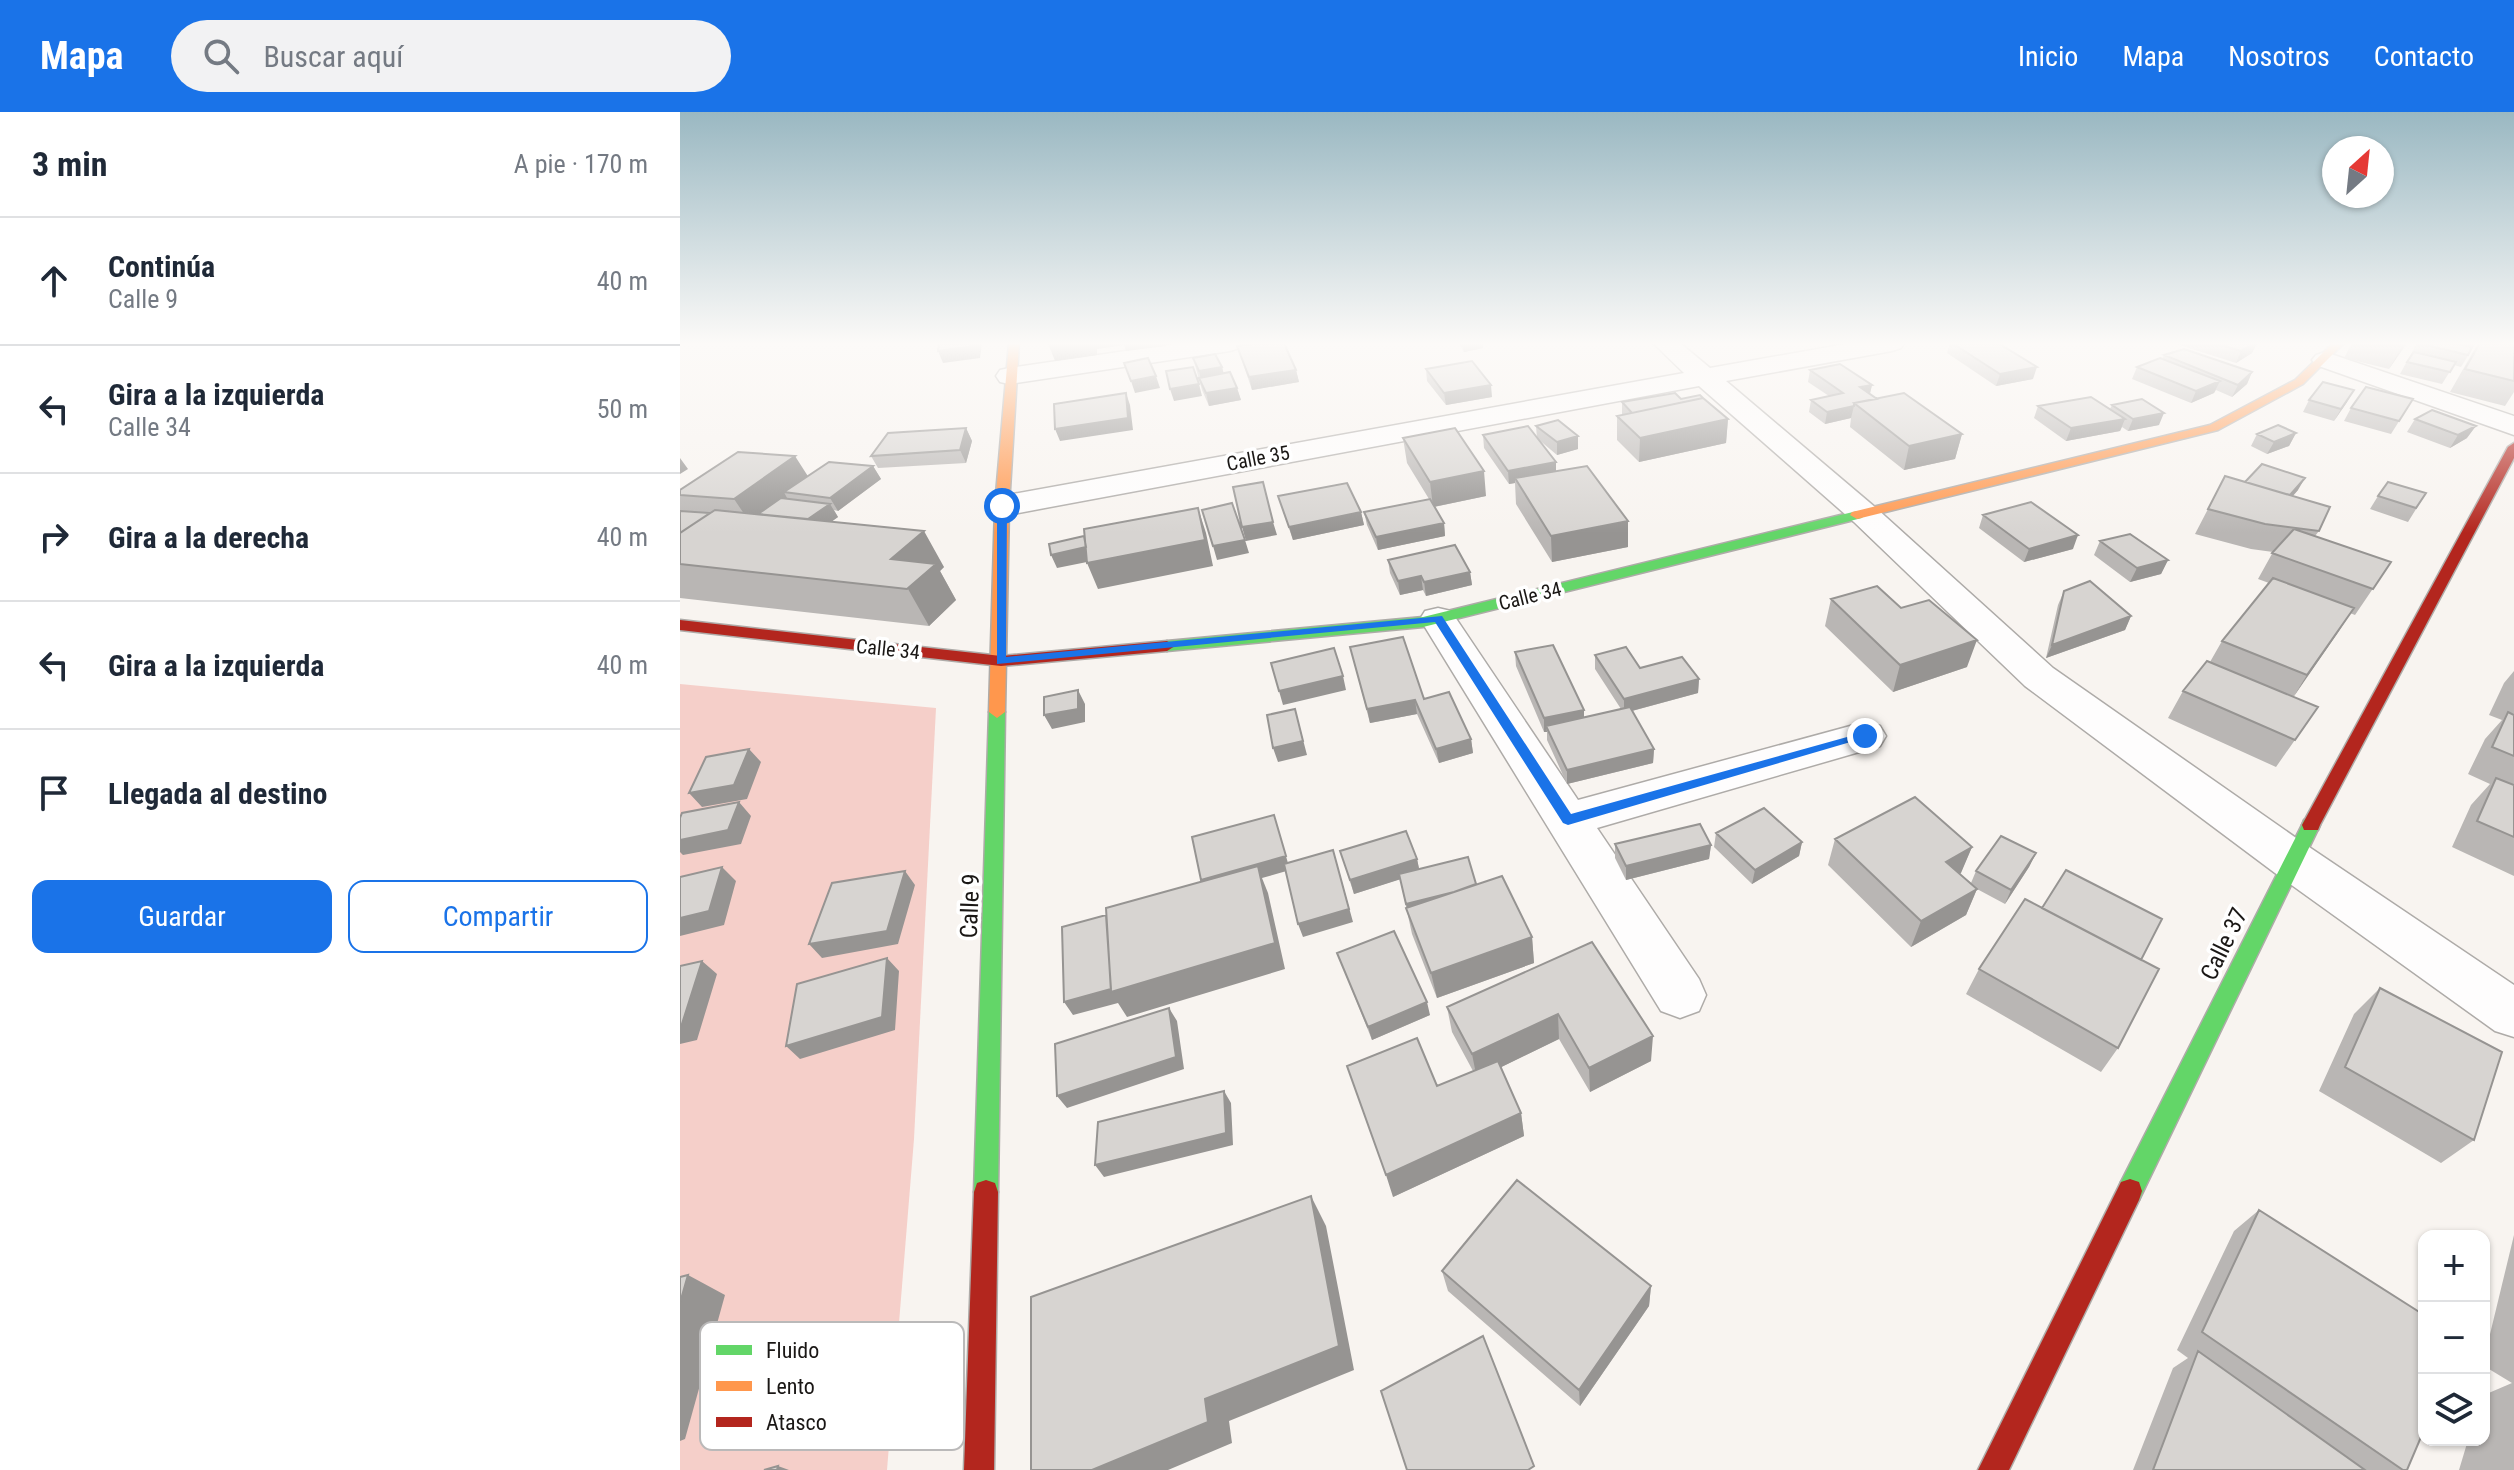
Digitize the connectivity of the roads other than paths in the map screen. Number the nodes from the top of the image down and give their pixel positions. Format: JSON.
{"nodes":[{"id":1,"x":1007,"y":406,"type":"edge"},
{"id":2,"x":1534,"y":406,"type":"edge"},
{"id":3,"x":1738,"y":406,"type":"edge"},
{"id":4,"x":2260,"y":406,"type":"edge"},
{"id":5,"x":2467,"y":406,"type":"edge"},
{"id":6,"x":2514,"y":426,"type":"edge"},
{"id":7,"x":2514,"y":447,"type":"edge"},
{"id":8,"x":1002,"y":506,"type":"junction"},
{"id":9,"x":1865,"y":515,"type":"junction"},
{"id":10,"x":1438,"y":619,"type":"junction"},
{"id":11,"x":680,"y":625,"type":"edge"},
{"id":12,"x":1001,"y":661,"type":"junction"},
{"id":13,"x":1865,"y":736,"type":"dead end"},
{"id":14,"x":1568,"y":820,"type":"junction"},
{"id":15,"x":2292,"y":860,"type":"junction"},
{"id":16,"x":1680,"y":995,"type":"dead end"},
{"id":17,"x":2514,"y":1014,"type":"edge"},
{"id":18,"x":979,"y":1470,"type":"edge"},
{"id":19,"x":1993,"y":1470,"type":"edge"}],
"edges":[{"from":1,"to":8,"type":"street","name":"Calle 9"},
{"from":2,"to":8,"type":"street","name":"Calle 35"},
{"from":3,"to":9,"type":"street"},
{"from":4,"to":9,"type":"street","name":"Calle 34"},
{"from":5,"to":6,"type":"street"},
{"from":7,"to":15,"type":"street","name":"Calle 37"},
{"from":8,"to":12,"type":"street","name":"Calle 9"},
{"from":9,"to":10,"type":"street","name":"Calle 34"},
{"from":9,"to":15,"type":"street"},
{"from":10,"to":12,"type":"street","name":"Calle 34"},
{"from":10,"to":14,"type":"street"},
{"from":11,"to":12,"type":"street","name":"Calle 34"},
{"from":12,"to":18,"type":"street","name":"Calle 9"},
{"from":13,"to":14,"type":"street"},
{"from":14,"to":16,"type":"street"},
{"from":15,"to":17,"type":"street"},
{"from":15,"to":19,"type":"street","name":"Calle 37"}]}
